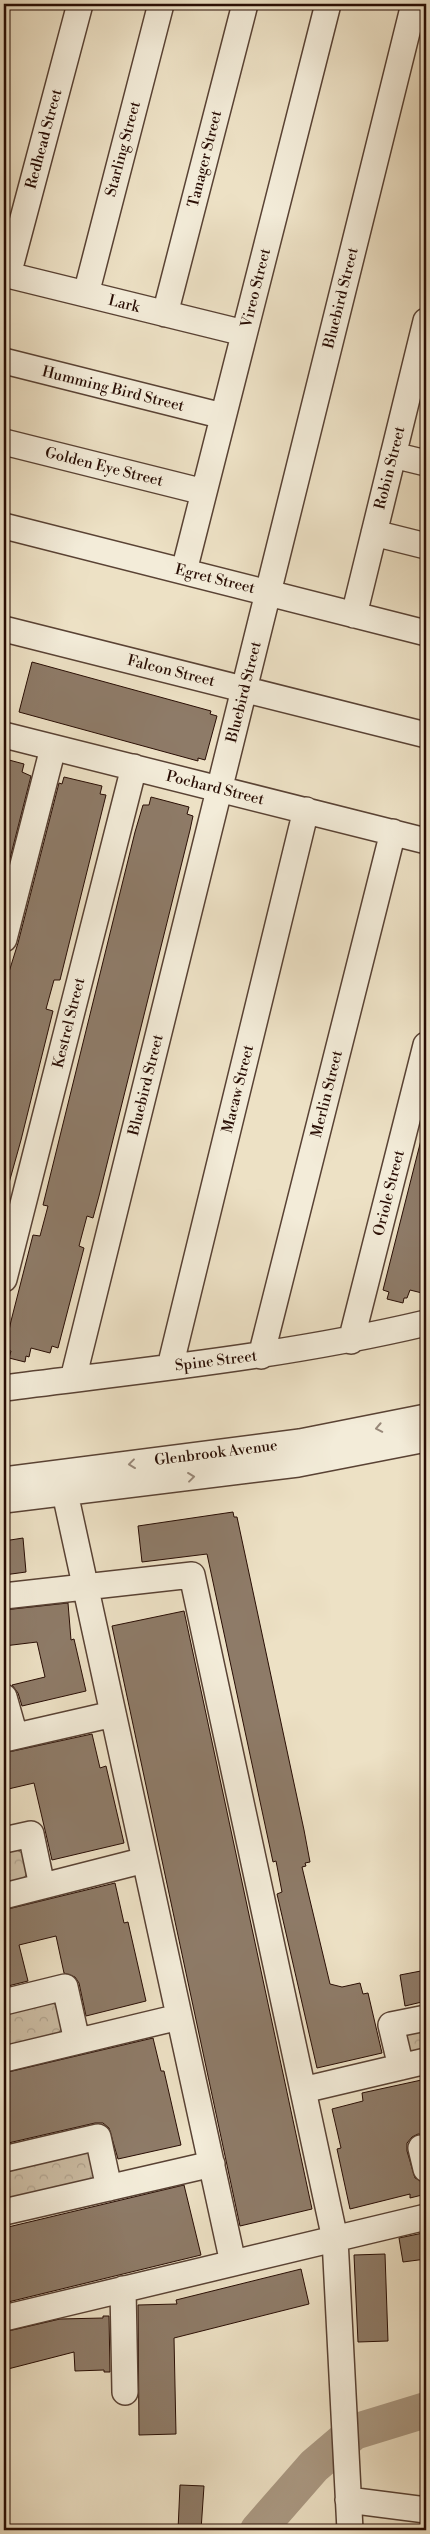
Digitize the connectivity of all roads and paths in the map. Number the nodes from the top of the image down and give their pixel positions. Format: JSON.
{"nodes":[{"id":1,"x":80,"y":4,"type":"edge"},
{"id":2,"x":161,"y":4,"type":"edge"},
{"id":3,"x":245,"y":4,"type":"edge"},
{"id":4,"x":328,"y":4,"type":"edge"},
{"id":5,"x":414,"y":4,"type":"edge"},
{"id":6,"x":6,"y":274,"type":"edge"},
{"id":7,"x":86,"y":294,"type":"junction"},
{"id":8,"x":165,"y":314,"type":"junction"},
{"id":9,"x":426,"y":321,"type":"edge"},
{"id":10,"x":244,"y":333,"type":"junction"},
{"id":11,"x":4,"y":361,"type":"edge"},
{"id":12,"x":419,"y":380,"type":"edge"},
{"id":13,"x":223,"y":416,"type":"junction"},
{"id":14,"x":4,"y":442,"type":"edge"},
{"id":15,"x":393,"y":455,"type":"junction"},
{"id":16,"x":426,"y":463,"type":"edge"},
{"id":17,"x":204,"y":492,"type":"junction"},
{"id":18,"x":4,"y":526,"type":"edge"},
{"id":19,"x":374,"y":533,"type":"junction"},
{"id":20,"x":426,"y":546,"type":"edge"},
{"id":21,"x":184,"y":571,"type":"junction"},
{"id":22,"x":268,"y":593,"type":"junction"},
{"id":23,"x":354,"y":615,"type":"junction"},
{"id":24,"x":4,"y":628,"type":"edge"},
{"id":25,"x":426,"y":633,"type":"edge"},
{"id":26,"x":244,"y":689,"type":"junction"},
{"id":27,"x":4,"y":735,"type":"edge"},
{"id":28,"x":426,"y":735,"type":"edge"},
{"id":29,"x":54,"y":748,"type":"junction"},
{"id":30,"x":134,"y":767,"type":"junction"},
{"id":31,"x":220,"y":789,"type":"junction"},
{"id":32,"x":306,"y":810,"type":"junction"},
{"id":33,"x":393,"y":832,"type":"junction"},
{"id":34,"x":426,"y":841,"type":"edge"},
{"id":35,"x":4,"y":939,"type":"edge"},
{"id":36,"x":426,"y":1045,"type":"edge"},
{"id":37,"x":4,"y":1279,"type":"edge"},
{"id":38,"x":426,"y":1323,"type":"edge"},
{"id":39,"x":351,"y":1341,"type":"junction"},
{"id":40,"x":261,"y":1356,"type":"junction"},
{"id":41,"x":170,"y":1367,"type":"junction"},
{"id":42,"x":73,"y":1379,"type":"junction"},
{"id":43,"x":4,"y":1388,"type":"edge"},
{"id":44,"x":426,"y":1417,"type":"edge"},
{"id":45,"x":426,"y":1439,"type":"edge"},
{"id":46,"x":4,"y":1480,"type":"edge"},
{"id":47,"x":65,"y":1492,"type":"junction"},
{"id":48,"x":4,"y":1500,"type":"edge"},
{"id":49,"x":86,"y":1588,"type":"junction"},
{"id":50,"x":4,"y":1596,"type":"edge"},
{"id":51,"x":4,"y":1697,"type":"edge"},
{"id":52,"x":113,"y":1714,"type":"junction"},
{"id":53,"x":9,"y":1738,"type":"edge"},
{"id":54,"x":4,"y":1840,"type":"edge"},
{"id":55,"x":145,"y":1860,"type":"junction"},
{"id":56,"x":42,"y":1886,"type":"junction"},
{"id":57,"x":4,"y":1896,"type":"edge"},
{"id":58,"x":4,"y":2002,"type":"edge"},
{"id":59,"x":180,"y":2016,"type":"junction"},
{"id":60,"x":426,"y":2018,"type":"edge"},
{"id":61,"x":77,"y":2041,"type":"junction"},
{"id":62,"x":4,"y":2059,"type":"edge"},
{"id":63,"x":426,"y":2061,"type":"edge"},
{"id":64,"x":401,"y":2067,"type":"junction"},
{"id":65,"x":303,"y":2090,"type":"junction"},
{"id":66,"x":4,"y":2159,"type":"edge"},
{"id":67,"x":212,"y":2164,"type":"junction"},
{"id":68,"x":109,"y":2188,"type":"junction"},
{"id":69,"x":4,"y":2212,"type":"edge"},
{"id":70,"x":426,"y":2217,"type":"edge"},
{"id":71,"x":335,"y":2239,"type":"junction"},
{"id":72,"x":233,"y":2263,"type":"junction"},
{"id":73,"x":123,"y":2289,"type":"junction"},
{"id":74,"x":4,"y":2318,"type":"edge"},
{"id":75,"x":125,"y":2392,"type":"dead end"},
{"id":76,"x":348,"y":2500,"type":"junction"},
{"id":77,"x":426,"y":2510,"type":"edge"},
{"id":78,"x":350,"y":2530,"type":"edge"}],
"edges":[{"from":1,"to":6,"type":"street","name":"Redhead Street"},
{"from":2,"to":7,"type":"street","name":"Starling Street"},
{"from":3,"to":8,"type":"street","name":"Tanager Street"},
{"from":4,"to":10,"type":"street","name":"Vireo Street"},
{"from":5,"to":22,"type":"street","name":"Bluebird Street"},
{"from":6,"to":7,"type":"street","name":"Lark"},
{"from":7,"to":8,"type":"street","name":"Lark"},
{"from":8,"to":10,"type":"street","name":"Lark"},
{"from":9,"to":12,"type":"street","name":"Robin Street"},
{"from":10,"to":13,"type":"street","name":"Vireo Street"},
{"from":11,"to":13,"type":"street","name":"Humming Bird Street"},
{"from":12,"to":15,"type":"street","name":"Robin Street"},
{"from":13,"to":17,"type":"street","name":"Vireo Street"},
{"from":14,"to":17,"type":"street","name":"Golden Eye Street"},
{"from":15,"to":16,"type":"street"},
{"from":15,"to":19,"type":"street","name":"Robin Street"},
{"from":17,"to":21,"type":"street","name":"Vireo Street"},
{"from":18,"to":21,"type":"street","name":"Egret Street"},
{"from":19,"to":20,"type":"street"},
{"from":19,"to":23,"type":"street","name":"Robin Street"},
{"from":21,"to":22,"type":"street","name":"Egret Street"},
{"from":22,"to":23,"type":"street","name":"Egret Street"},
{"from":22,"to":26,"type":"street","name":"Bluebird Street"},
{"from":23,"to":25,"type":"street","name":"Egret Street"},
{"from":24,"to":26,"type":"street","name":"Falcon Street"},
{"from":26,"to":28,"type":"street","name":"Falcon Street"},
{"from":26,"to":31,"type":"street","name":"Bluebird Street"},
{"from":27,"to":29,"type":"street","name":"Pochard Street"},
{"from":29,"to":30,"type":"street","name":"Pochard Street"},
{"from":29,"to":35,"type":"street"},
{"from":30,"to":31,"type":"street","name":"Pochard Street"},
{"from":30,"to":37,"type":"street","name":"Kestrel Street"},
{"from":31,"to":32,"type":"street","name":"Pochard Street"},
{"from":31,"to":42,"type":"street","name":"Bluebird Street"},
{"from":32,"to":33,"type":"street","name":"Pochard Street"},
{"from":32,"to":41,"type":"street","name":"Macaw Street"},
{"from":33,"to":34,"type":"street","name":"Pochard Street"},
{"from":33,"to":40,"type":"street","name":"Merlin Street"},
{"from":36,"to":39,"type":"street","name":"Oriole Street"},
{"from":38,"to":39,"type":"street","name":"Spine Street"},
{"from":39,"to":40,"type":"street","name":"Spine Street"},
{"from":40,"to":41,"type":"street","name":"Spine Street"},
{"from":41,"to":42,"type":"street","name":"Spine Street"},
{"from":42,"to":43,"type":"street","name":"Spine Street"},
{"from":44,"to":46,"type":"street","name":"Glenbrook Avenue","one_way":true},
{"from":47,"to":45,"type":"street","name":"Glenbrook Avenue","one_way":true},
{"from":47,"to":48,"type":"street","name":"Glenbrook Avenue"},
{"from":47,"to":49,"type":"street"},
{"from":49,"to":50,"type":"street"},
{"from":49,"to":52,"type":"street"},
{"from":49,"to":65,"type":"street"},
{"from":51,"to":53,"type":"street"},
{"from":52,"to":53,"type":"street"},
{"from":52,"to":55,"type":"street"},
{"from":54,"to":56,"type":"street"},
{"from":55,"to":56,"type":"street"},
{"from":55,"to":59,"type":"street"},
{"from":56,"to":57,"type":"street"},
{"from":58,"to":61,"type":"street"},
{"from":59,"to":61,"type":"street"},
{"from":59,"to":67,"type":"street"},
{"from":60,"to":64,"type":"street"},
{"from":61,"to":62,"type":"street"},
{"from":63,"to":64,"type":"street"},
{"from":64,"to":65,"type":"street"},
{"from":65,"to":71,"type":"street"},
{"from":66,"to":68,"type":"street"},
{"from":67,"to":68,"type":"street"},
{"from":67,"to":72,"type":"street"},
{"from":68,"to":69,"type":"street"},
{"from":70,"to":71,"type":"street"},
{"from":71,"to":72,"type":"street"},
{"from":71,"to":76,"type":"street"},
{"from":72,"to":73,"type":"street"},
{"from":73,"to":74,"type":"street"},
{"from":73,"to":75,"type":"street"},
{"from":76,"to":77,"type":"street"},
{"from":76,"to":78,"type":"street"}]}
